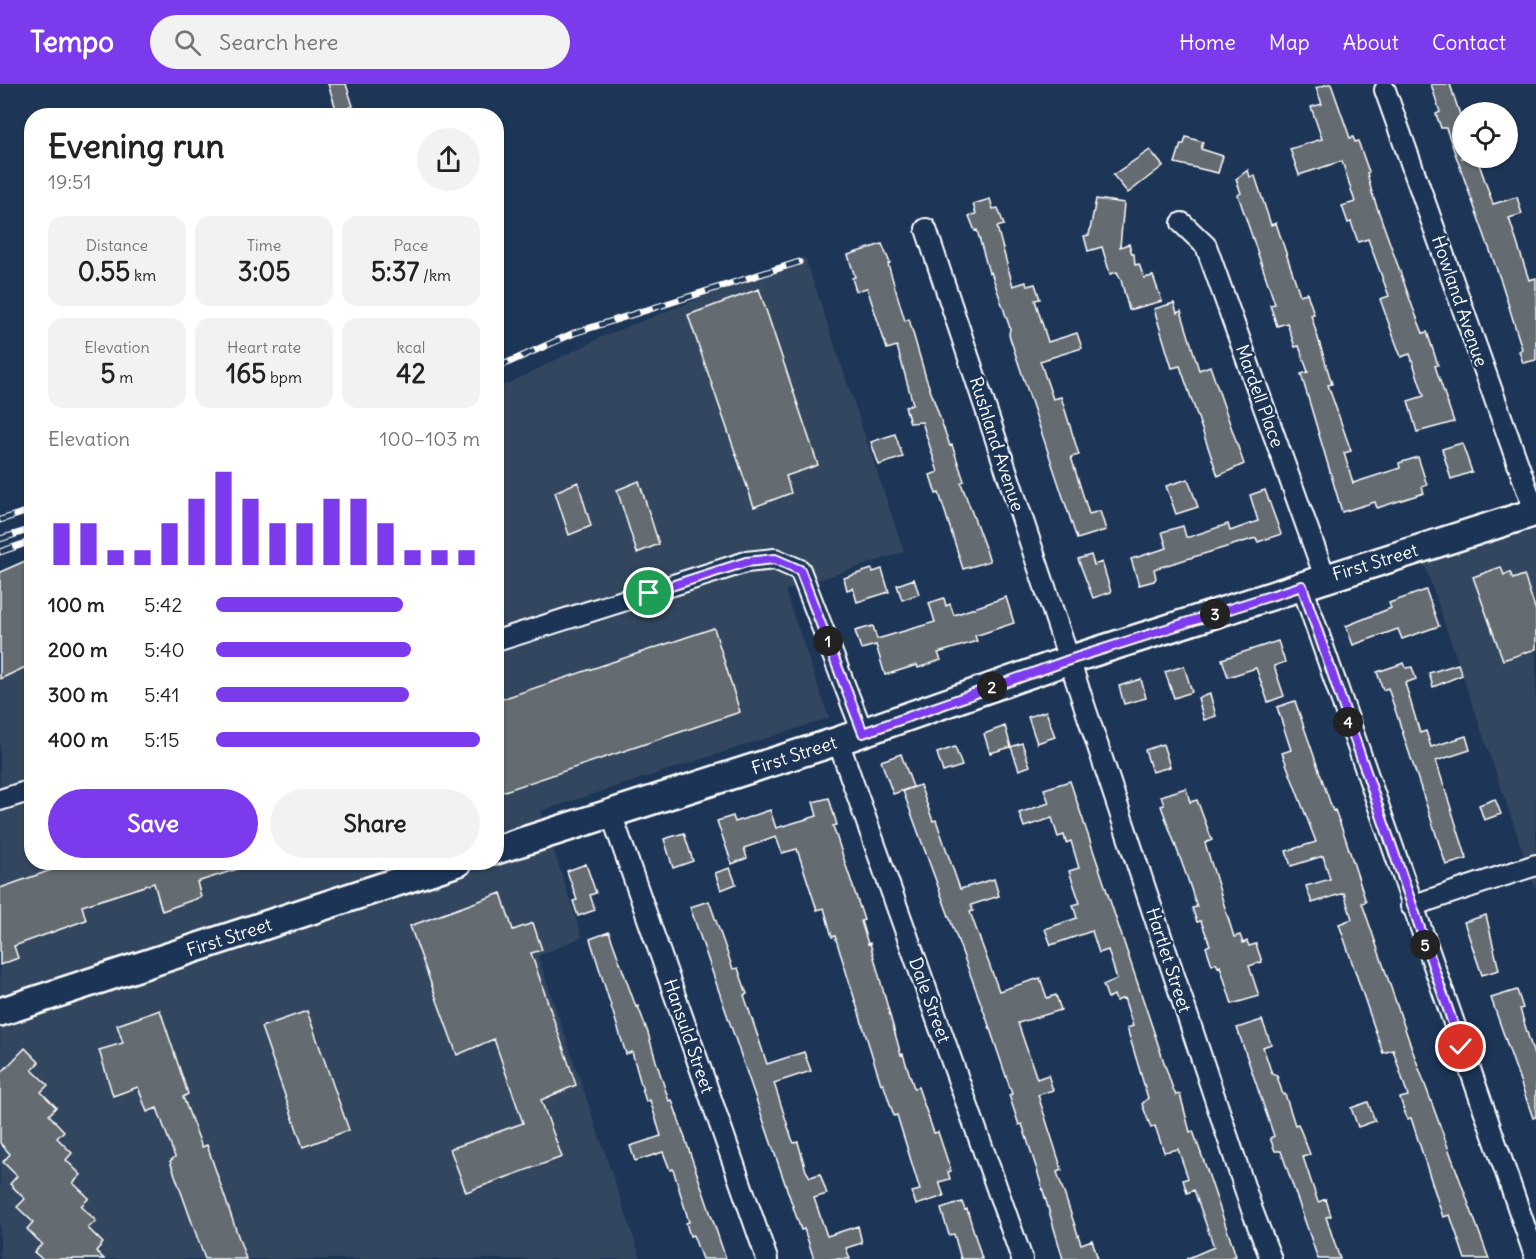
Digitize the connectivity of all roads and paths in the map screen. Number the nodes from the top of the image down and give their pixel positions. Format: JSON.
{"nodes":[{"id":1,"x":1385,"y":90,"type":"dead end"},
{"id":2,"x":1182,"y":223,"type":"dead end"},
{"id":3,"x":926,"y":229,"type":"dead end"},
{"id":4,"x":1535,"y":512,"type":"edge"},
{"id":5,"x":1314,"y":582,"type":"junction"},
{"id":6,"x":504,"y":638,"type":"edge"},
{"id":7,"x":1069,"y":660,"type":"junction"},
{"id":8,"x":850,"y":737,"type":"junction"},
{"id":9,"x":24,"y":792,"type":"edge"},
{"id":10,"x":0,"y":800,"type":"edge"},
{"id":11,"x":611,"y":813,"type":"junction"},
{"id":12,"x":504,"y":847,"type":"edge"},
{"id":13,"x":1536,"y":865,"type":"edge"},
{"id":14,"x":434,"y":870,"type":"edge"},
{"id":15,"x":1411,"y":906,"type":"junction"},
{"id":16,"x":0,"y":1012,"type":"edge"},
{"id":17,"x":767,"y":1259,"type":"edge"},
{"id":18,"x":1022,"y":1259,"type":"edge"},
{"id":19,"x":1271,"y":1259,"type":"edge"},
{"id":20,"x":1536,"y":1259,"type":"edge"}],
"edges":[{"from":1,"to":4,"type":"street","name":"Howland Avenue"},
{"from":2,"to":5,"type":"street","name":"Mardell Place"},
{"from":3,"to":7,"type":"street","name":"Rushland Avenue"},
{"from":4,"to":5,"type":"street","name":"First Street"},
{"from":5,"to":7,"type":"street","name":"First Street"},
{"from":5,"to":15,"type":"street","name":"Mardell Place"},
{"from":6,"to":8,"type":"street","name":"Dale Street"},
{"from":7,"to":8,"type":"street","name":"First Street"},
{"from":7,"to":19,"type":"street","name":"Hartlet Street"},
{"from":8,"to":11,"type":"street","name":"First Street"},
{"from":8,"to":18,"type":"street","name":"Dale Street"},
{"from":9,"to":10,"type":"street"},
{"from":11,"to":12,"type":"street","name":"First Street"},
{"from":11,"to":17,"type":"street","name":"Hansuld Street"},
{"from":13,"to":15,"type":"street"},
{"from":14,"to":16,"type":"street","name":"First Street"},
{"from":15,"to":20,"type":"street","name":"Mardell Place"}]}
